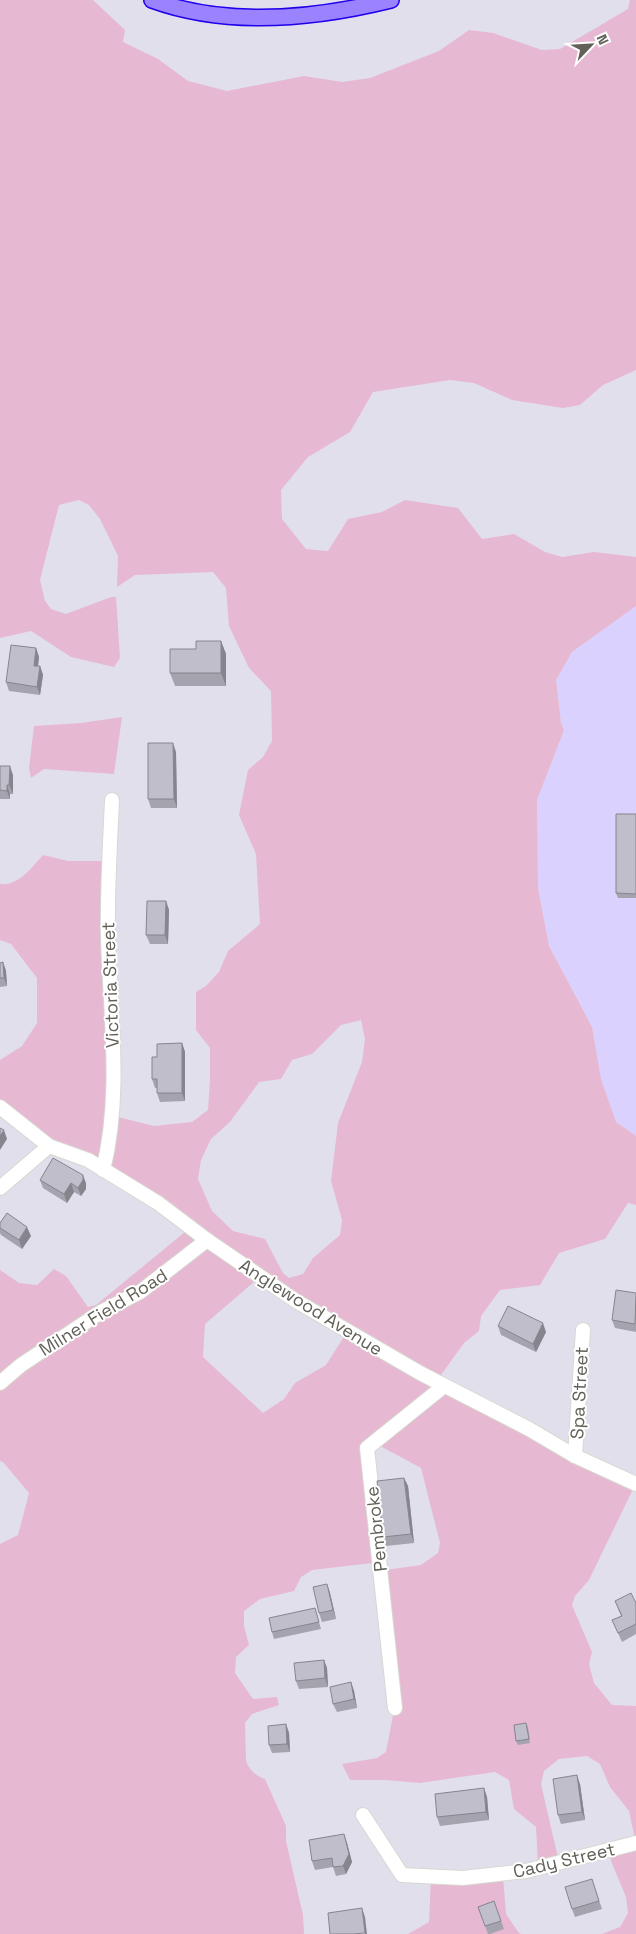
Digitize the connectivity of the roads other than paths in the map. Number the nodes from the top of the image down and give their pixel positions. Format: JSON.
{"nodes":[{"id":1,"x":152,"y":0,"type":"edge"},
{"id":2,"x":391,"y":0,"type":"edge"},
{"id":3,"x":112,"y":800,"type":"dead end"},
{"id":4,"x":0,"y":1108,"type":"edge"},
{"id":5,"x":49,"y":1146,"type":"junction"},
{"id":6,"x":103,"y":1170,"type":"junction"},
{"id":7,"x":0,"y":1188,"type":"edge"},
{"id":8,"x":207,"y":1240,"type":"junction"},
{"id":9,"x":583,"y":1330,"type":"dead end"},
{"id":10,"x":0,"y":1383,"type":"edge"},
{"id":11,"x":444,"y":1386,"type":"junction"},
{"id":12,"x":576,"y":1456,"type":"junction"},
{"id":13,"x":636,"y":1484,"type":"edge"},
{"id":14,"x":395,"y":1708,"type":"dead end"},
{"id":15,"x":363,"y":1815,"type":"dead end"},
{"id":16,"x":636,"y":1843,"type":"edge"}],
"edges":[{"from":1,"to":2,"type":"highway"},
{"from":3,"to":6,"type":"street","name":"Victoria Street"},
{"from":4,"to":5,"type":"street","name":"Anglewood Avenue"},
{"from":5,"to":6,"type":"street","name":"Anglewood Avenue"},
{"from":5,"to":7,"type":"street"},
{"from":6,"to":8,"type":"street","name":"Anglewood Avenue"},
{"from":8,"to":10,"type":"street","name":"Milner Field Road"},
{"from":8,"to":11,"type":"street","name":"Anglewood Avenue"},
{"from":9,"to":12,"type":"street","name":"Spa Street"},
{"from":11,"to":12,"type":"street","name":"Anglewood Avenue"},
{"from":11,"to":14,"type":"street","name":"Pembroke"},
{"from":12,"to":13,"type":"street","name":"Anglewood Avenue"},
{"from":15,"to":16,"type":"street","name":"Cady Street"}]}
